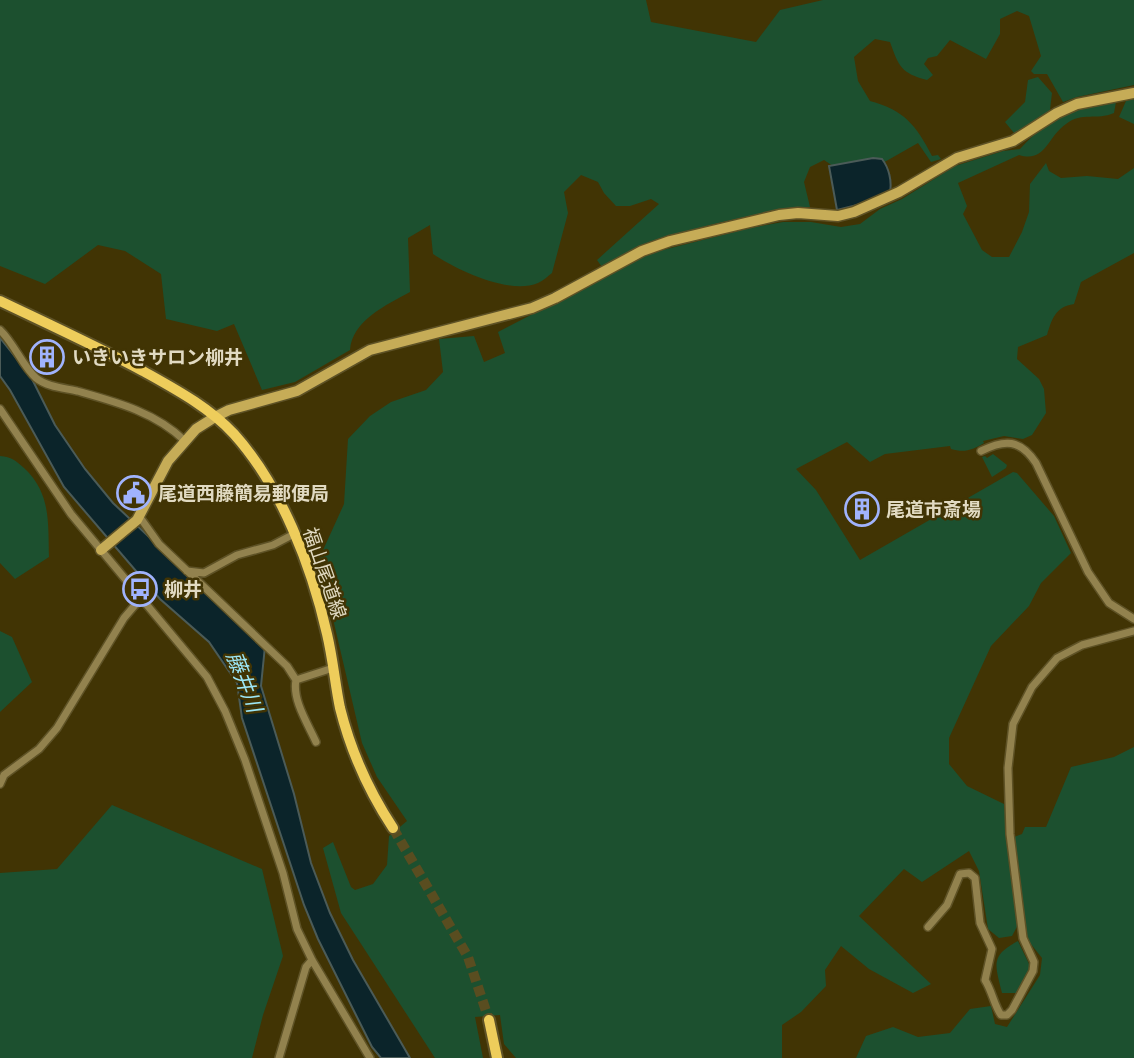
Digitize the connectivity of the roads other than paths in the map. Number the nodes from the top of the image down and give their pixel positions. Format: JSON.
{"nodes":[{"id":1,"x":1134,"y":93,"type":"edge"},
{"id":2,"x":0,"y":301,"type":"edge"},
{"id":3,"x":0,"y":330,"type":"edge"},
{"id":4,"x":0,"y":409,"type":"edge"},
{"id":5,"x":215,"y":416,"type":"junction"},
{"id":6,"x":185,"y":441,"type":"junction"},
{"id":7,"x":981,"y":451,"type":"dead end"},
{"id":8,"x":137,"y":519,"type":"junction"},
{"id":9,"x":293,"y":534,"type":"junction"},
{"id":10,"x":101,"y":550,"type":"junction"},
{"id":11,"x":187,"y":571,"type":"junction"},
{"id":12,"x":141,"y":598,"type":"junction"},
{"id":13,"x":1134,"y":620,"type":"edge"},
{"id":14,"x":1134,"y":631,"type":"edge"},
{"id":15,"x":333,"y":668,"type":"junction"},
{"id":16,"x":296,"y":680,"type":"junction"},
{"id":17,"x":316,"y":742,"type":"dead end"},
{"id":18,"x":0,"y":784,"type":"edge"},
{"id":19,"x":393,"y":828,"type":"tunnel mouth"},
{"id":20,"x":928,"y":927,"type":"dead end"},
{"id":21,"x":312,"y":960,"type":"junction"},
{"id":22,"x":489,"y":1020,"type":"tunnel mouth"},
{"id":23,"x":279,"y":1058,"type":"edge"},
{"id":24,"x":370,"y":1058,"type":"edge"},
{"id":25,"x":497,"y":1058,"type":"edge"}],
"edges":[{"from":1,"to":5,"type":"street"},
{"from":2,"to":5,"type":"main road","name":"福山尾道線"},
{"from":3,"to":6,"type":"street"},
{"from":4,"to":10,"type":"street"},
{"from":5,"to":6,"type":"street"},
{"from":5,"to":9,"type":"main road","name":"福山尾道線"},
{"from":6,"to":8,"type":"street"},
{"from":7,"to":13,"type":"street"},
{"from":8,"to":10,"type":"street"},
{"from":8,"to":11,"type":"street"},
{"from":9,"to":11,"type":"street"},
{"from":9,"to":15,"type":"main road","name":"福山尾道線"},
{"from":10,"to":12,"type":"street"},
{"from":11,"to":16,"type":"street"},
{"from":12,"to":18,"type":"street"},
{"from":12,"to":21,"type":"street"},
{"from":14,"to":20,"type":"street"},
{"from":15,"to":16,"type":"street"},
{"from":15,"to":19,"type":"main road","name":"福山尾道線"},
{"from":16,"to":17,"type":"street"},
{"from":21,"to":23,"type":"street"},
{"from":21,"to":24,"type":"street"},
{"from":22,"to":25,"type":"main road"}]}
